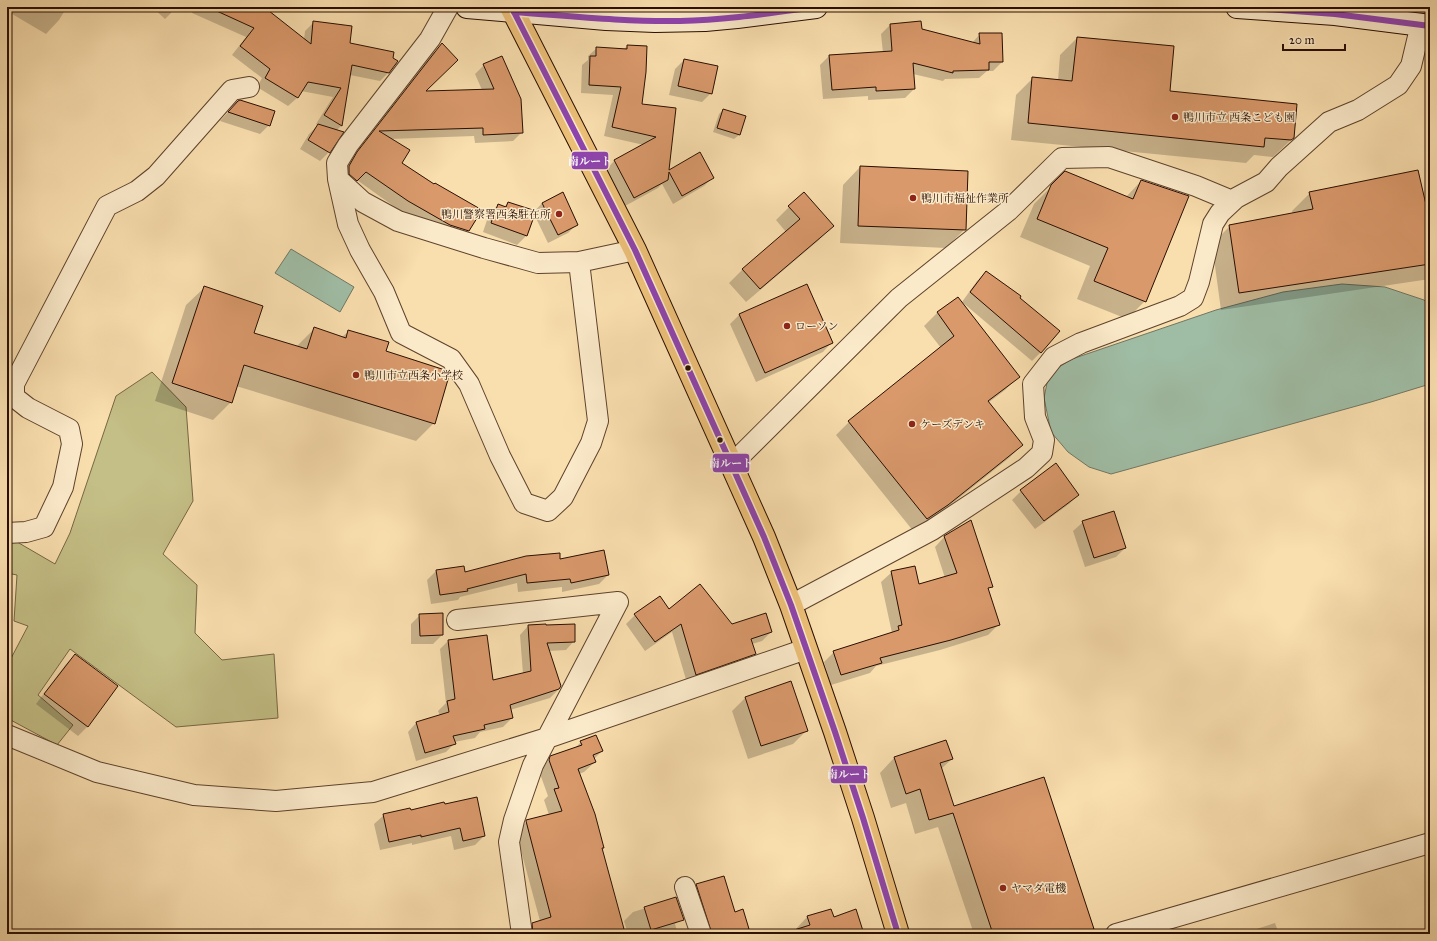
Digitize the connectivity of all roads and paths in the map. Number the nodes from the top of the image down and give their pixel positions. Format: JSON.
{"nodes":[{"id":1,"x":448,"y":7,"type":"edge"},
{"id":2,"x":467,"y":7,"type":"edge"},
{"id":3,"x":816,"y":7,"type":"edge"},
{"id":4,"x":1237,"y":7,"type":"edge"},
{"id":5,"x":512,"y":9,"type":"edge"},
{"id":6,"x":1426,"y":25,"type":"edge"},
{"id":7,"x":249,"y":87,"type":"dead end"},
{"id":8,"x":338,"y":179,"type":"junction"},
{"id":9,"x":1232,"y":201,"type":"junction"},
{"id":10,"x":635,"y":250,"type":"junction"},
{"id":11,"x":579,"y":262,"type":"junction"},
{"id":12,"x":731,"y":465,"type":"junction"},
{"id":13,"x":7,"y":533,"type":"edge"},
{"id":14,"x":791,"y":606,"type":"junction"},
{"id":15,"x":457,"y":620,"type":"dead end"},
{"id":16,"x":806,"y":649,"type":"junction"},
{"id":17,"x":7,"y":735,"type":"edge"},
{"id":18,"x":547,"y":738,"type":"junction"},
{"id":19,"x":1430,"y":843,"type":"edge"},
{"id":20,"x":685,"y":887,"type":"dead end"},
{"id":21,"x":522,"y":934,"type":"edge"},
{"id":22,"x":701,"y":934,"type":"edge"},
{"id":23,"x":898,"y":934,"type":"edge"},
{"id":24,"x":1116,"y":934,"type":"edge"}],
"edges":[{"from":1,"to":8,"type":"street"},
{"from":2,"to":5,"type":"main road"},
{"from":3,"to":5,"type":"main road"},
{"from":4,"to":6,"type":"main road"},
{"from":5,"to":10,"type":"main road"},
{"from":6,"to":9,"type":"street"},
{"from":7,"to":13,"type":"street"},
{"from":8,"to":11,"type":"street"},
{"from":8,"to":11,"type":"street"},
{"from":9,"to":12,"type":"street"},
{"from":9,"to":14,"type":"street"},
{"from":10,"to":11,"type":"street"},
{"from":10,"to":12,"type":"main road"},
{"from":12,"to":14,"type":"main road"},
{"from":14,"to":16,"type":"main road"},
{"from":15,"to":18,"type":"street"},
{"from":16,"to":18,"type":"street"},
{"from":16,"to":23,"type":"main road"},
{"from":17,"to":18,"type":"street"},
{"from":18,"to":21,"type":"street"},
{"from":19,"to":24,"type":"street"},
{"from":20,"to":22,"type":"street"}]}
